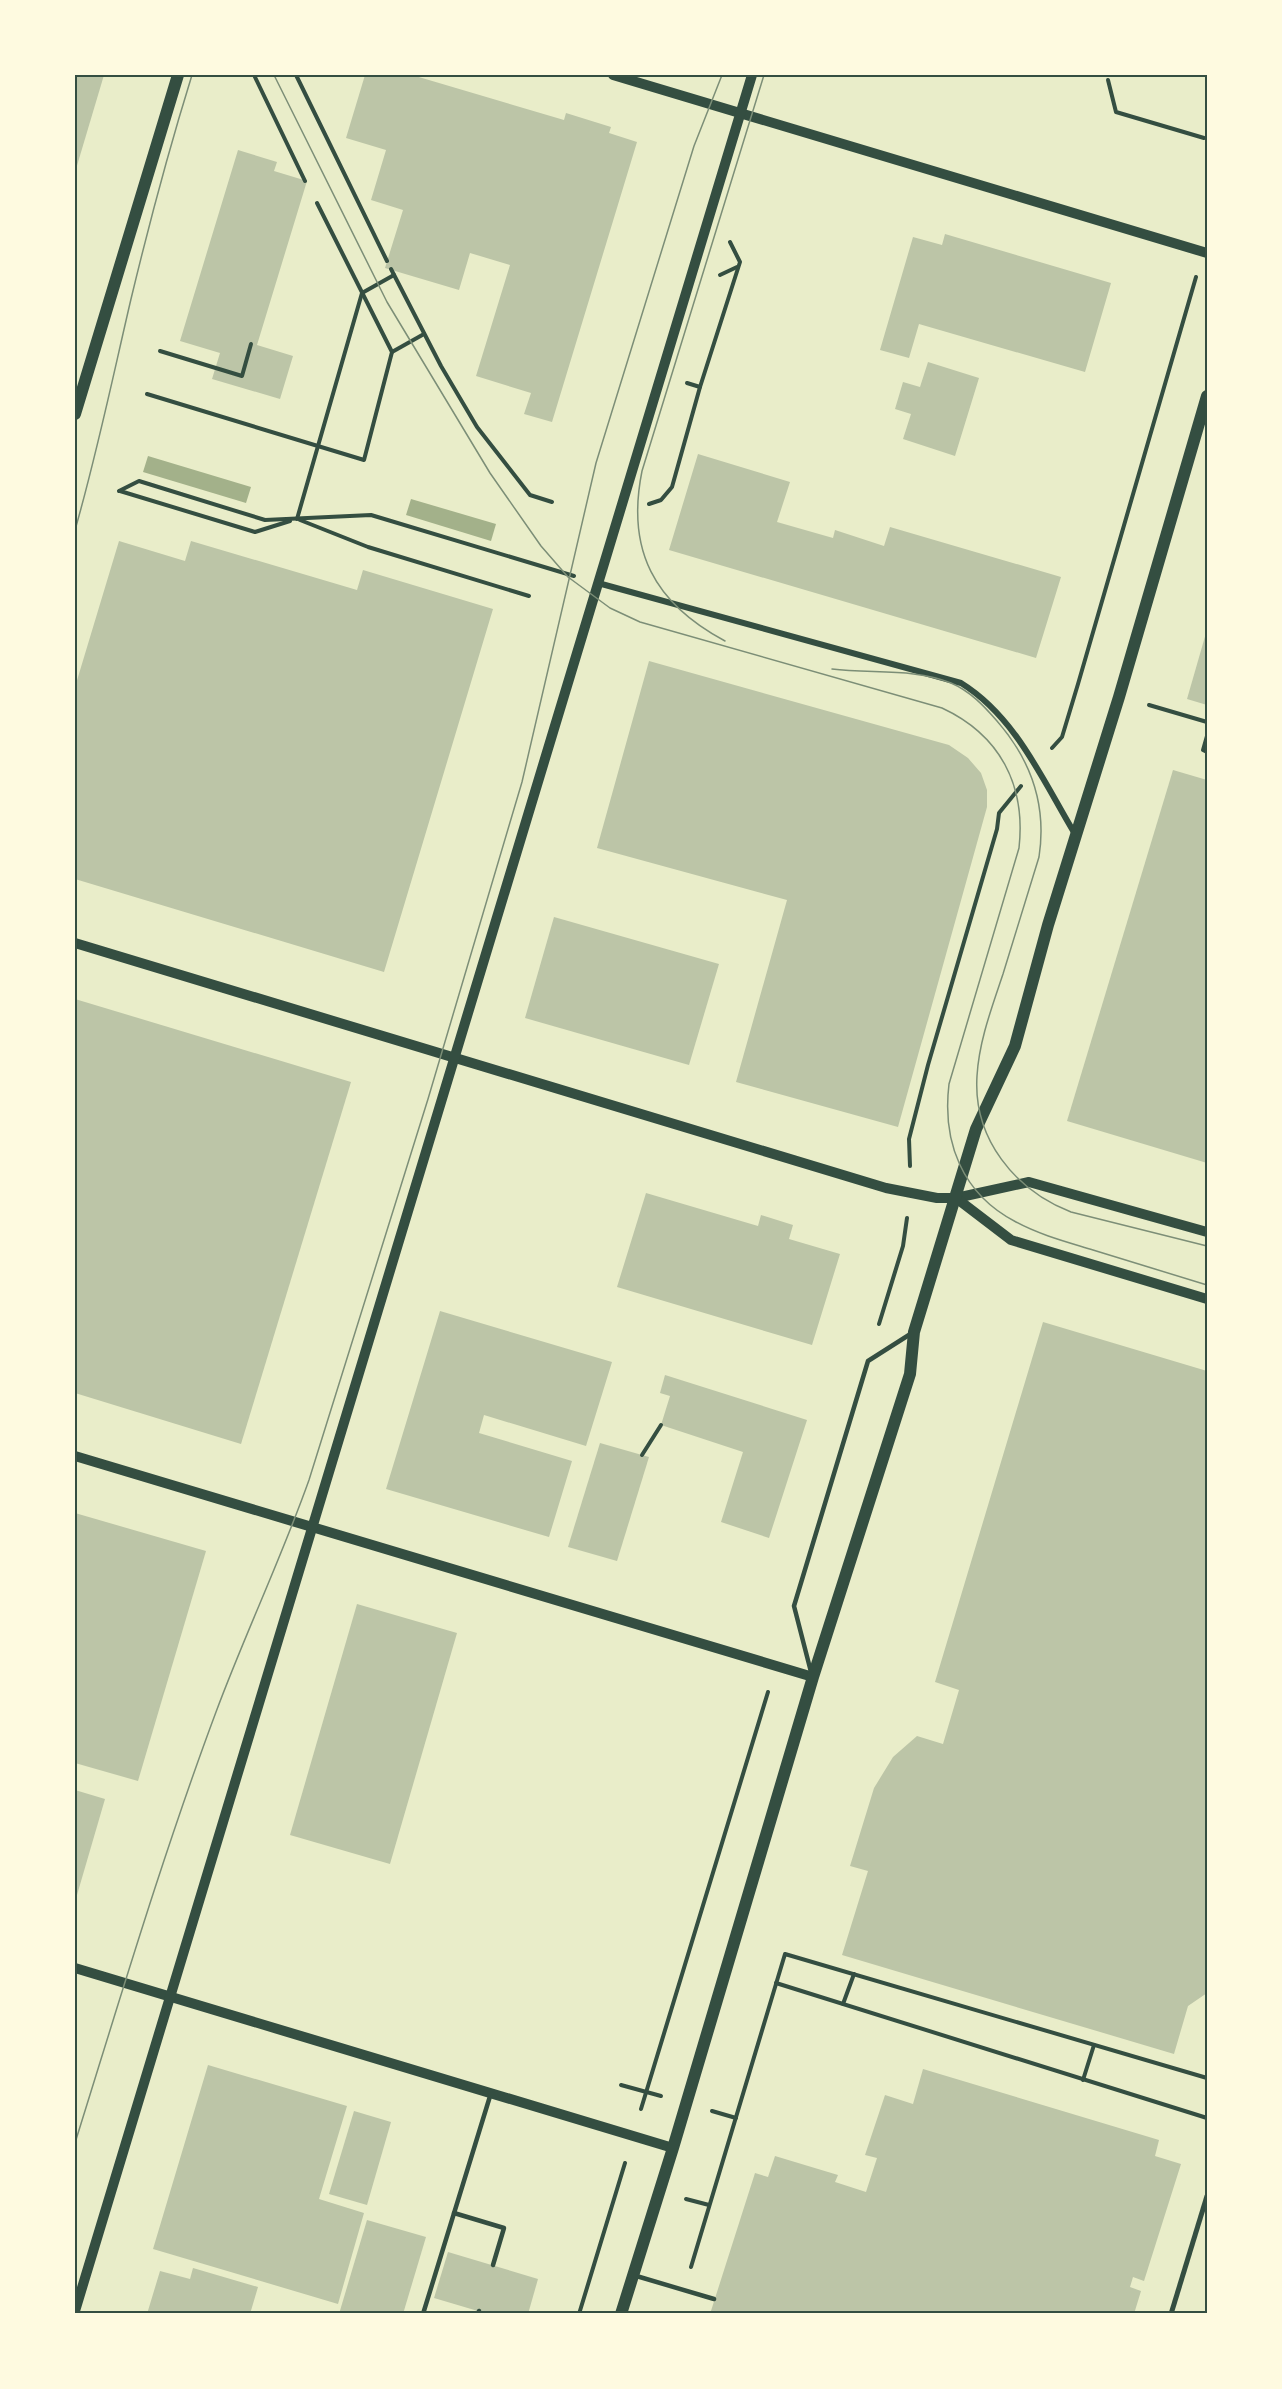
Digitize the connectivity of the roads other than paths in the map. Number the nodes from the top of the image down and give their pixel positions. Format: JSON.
{"nodes":[{"id":1,"x":178,"y":75,"type":"edge"},
{"id":2,"x":613,"y":75,"type":"edge"},
{"id":3,"x":752,"y":75,"type":"edge"},
{"id":4,"x":740,"y":113,"type":"junction"},
{"id":5,"x":1205,"y":252,"type":"edge"},
{"id":6,"x":1207,"y":396,"type":"edge"},
{"id":7,"x":75,"y":414,"type":"edge"},
{"id":8,"x":598,"y":583,"type":"junction"},
{"id":9,"x":1075,"y":835,"type":"junction"},
{"id":10,"x":75,"y":943,"type":"edge"},
{"id":11,"x":455,"y":1057,"type":"junction"},
{"id":12,"x":956,"y":1198,"type":"junction"},
{"id":13,"x":1207,"y":1232,"type":"edge"},
{"id":14,"x":1207,"y":1299,"type":"edge"},
{"id":15,"x":914,"y":1332,"type":"junction"},
{"id":16,"x":75,"y":1455,"type":"edge"},
{"id":17,"x":312,"y":1527,"type":"junction"},
{"id":18,"x":813,"y":1677,"type":"junction"},
{"id":19,"x":75,"y":1968,"type":"edge"},
{"id":20,"x":170,"y":1997,"type":"junction"},
{"id":21,"x":491,"y":2093,"type":"junction"},
{"id":22,"x":673,"y":2148,"type":"junction"},
{"id":23,"x":1207,"y":2196,"type":"edge"},
{"id":24,"x":454,"y":2213,"type":"junction"},
{"id":25,"x":493,"y":2265,"type":"dead end"},
{"id":26,"x":632,"y":2274,"type":"junction"},
{"id":27,"x":714,"y":2299,"type":"dead end"},
{"id":28,"x":75,"y":2311,"type":"edge"},
{"id":29,"x":423,"y":2314,"type":"edge"},
{"id":30,"x":621,"y":2314,"type":"edge"},
{"id":31,"x":1171,"y":2314,"type":"edge"}],
"edges":[{"from":1,"to":7,"type":"main road"},
{"from":2,"to":4,"type":"street"},
{"from":3,"to":4,"type":"street"},
{"from":4,"to":5,"type":"street"},
{"from":4,"to":8,"type":"street"},
{"from":6,"to":9,"type":"main road"},
{"from":8,"to":9,"type":"street"},
{"from":8,"to":11,"type":"street"},
{"from":9,"to":12,"type":"main road"},
{"from":10,"to":11,"type":"street"},
{"from":11,"to":12,"type":"street"},
{"from":11,"to":17,"type":"street"},
{"from":12,"to":13,"type":"street"},
{"from":12,"to":14,"type":"street"},
{"from":12,"to":15,"type":"main road"},
{"from":15,"to":18,"type":"main road"},
{"from":15,"to":18,"type":"lane"},
{"from":16,"to":17,"type":"street"},
{"from":17,"to":18,"type":"street"},
{"from":17,"to":20,"type":"street"},
{"from":18,"to":22,"type":"main road"},
{"from":19,"to":20,"type":"street"},
{"from":20,"to":21,"type":"street"},
{"from":20,"to":28,"type":"street"},
{"from":21,"to":22,"type":"street"},
{"from":21,"to":24,"type":"lane"},
{"from":22,"to":26,"type":"main road"},
{"from":23,"to":31,"type":"street"},
{"from":24,"to":25,"type":"lane"},
{"from":24,"to":29,"type":"lane"},
{"from":26,"to":27,"type":"lane"},
{"from":26,"to":30,"type":"main road"}]}
